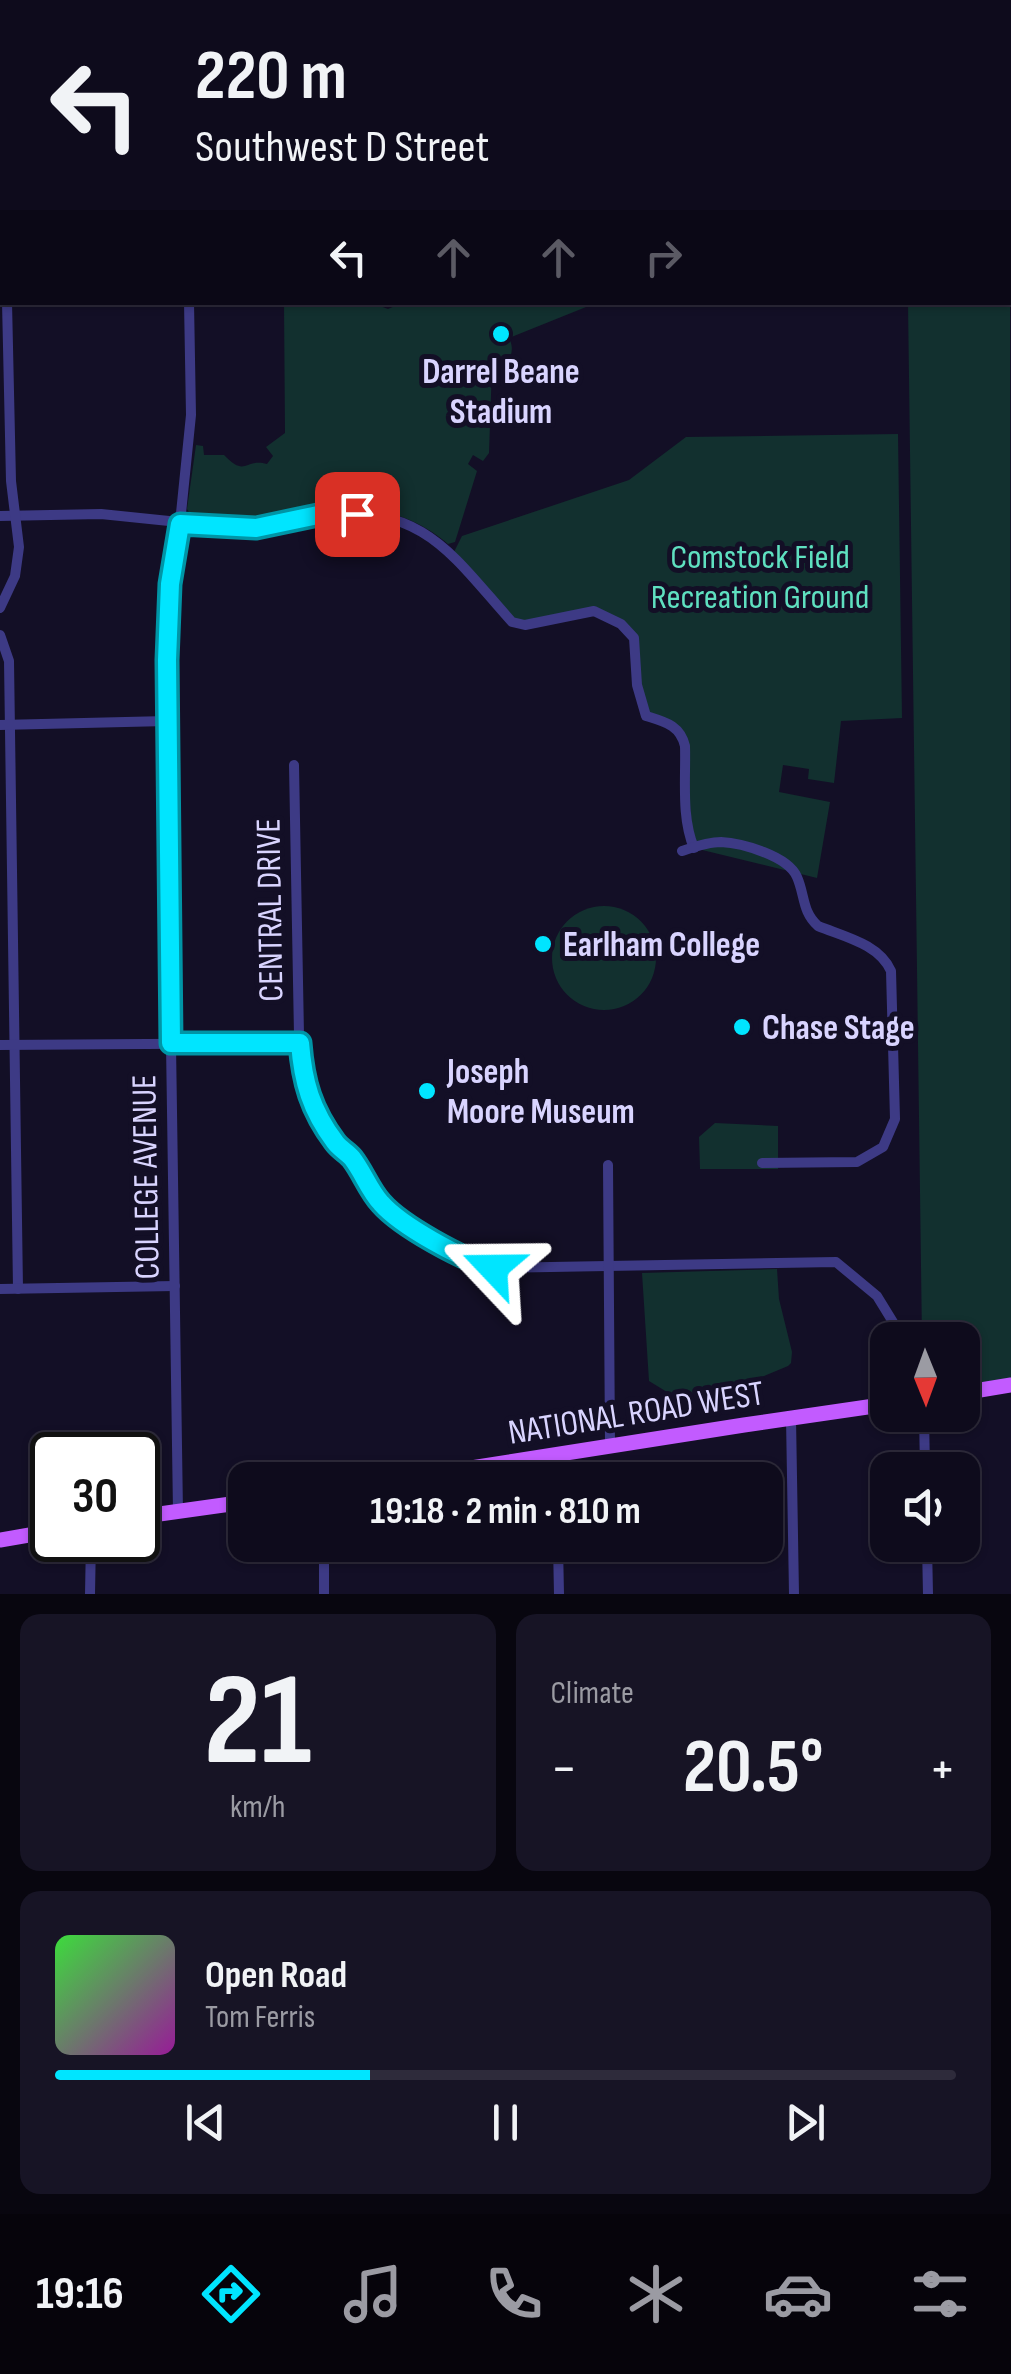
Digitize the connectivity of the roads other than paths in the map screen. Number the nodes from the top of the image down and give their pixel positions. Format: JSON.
{"nodes":[{"id":1,"x":6,"y":305,"type":"edge"},
{"id":2,"x":189,"y":305,"type":"edge"},
{"id":3,"x":4,"y":400,"type":"edge"},
{"id":4,"x":0,"y":516,"type":"edge"},
{"id":5,"x":15,"y":516,"type":"junction"},
{"id":6,"x":180,"y":524,"type":"junction"},
{"id":7,"x":0,"y":608,"type":"edge"},
{"id":8,"x":0,"y":635,"type":"edge"},
{"id":9,"x":167,"y":721,"type":"junction"},
{"id":10,"x":5,"y":724,"type":"edge"},
{"id":11,"x":294,"y":765,"type":"dead end"},
{"id":12,"x":171,"y":1043,"type":"junction"},
{"id":13,"x":300,"y":1043,"type":"junction"},
{"id":14,"x":15,"y":1044,"type":"junction"},
{"id":15,"x":0,"y":1045,"type":"edge"},
{"id":16,"x":762,"y":1162,"type":"dead end"},
{"id":17,"x":608,"y":1165,"type":"dead end"},
{"id":18,"x":608,"y":1265,"type":"junction"},
{"id":19,"x":175,"y":1286,"type":"junction"},
{"id":20,"x":0,"y":1289,"type":"edge"},
{"id":21,"x":18,"y":1289,"type":"junction"},
{"id":22,"x":893,"y":1322,"type":"edge"},
{"id":23,"x":1011,"y":1386,"type":"edge"},
{"id":24,"x":980,"y":1390,"type":"edge"},
{"id":25,"x":870,"y":1407,"type":"edge"},
{"id":26,"x":792,"y":1418,"type":"junction"},
{"id":27,"x":610,"y":1446,"type":"junction"},
{"id":28,"x":556,"y":1455,"type":"junction"},
{"id":29,"x":511,"y":1462,"type":"edge"},
{"id":30,"x":556,"y":1462,"type":"edge"},
{"id":31,"x":228,"y":1505,"type":"edge"},
{"id":32,"x":178,"y":1512,"type":"junction"},
{"id":33,"x":160,"y":1515,"type":"edge"},
{"id":34,"x":30,"y":1534,"type":"edge"},
{"id":35,"x":0,"y":1540,"type":"edge"},
{"id":36,"x":91,"y":1562,"type":"edge"},
{"id":37,"x":324,"y":1562,"type":"edge"},
{"id":38,"x":558,"y":1562,"type":"edge"},
{"id":39,"x":927,"y":1562,"type":"edge"},
{"id":40,"x":90,"y":1594,"type":"edge"},
{"id":41,"x":324,"y":1594,"type":"edge"},
{"id":42,"x":559,"y":1594,"type":"edge"},
{"id":43,"x":794,"y":1594,"type":"edge"},
{"id":44,"x":928,"y":1594,"type":"edge"}],
"edges":[{"from":1,"to":3,"type":"street"},
{"from":2,"to":6,"type":"street","name":"COLLEGE AVENUE"},
{"from":3,"to":5,"type":"street"},
{"from":4,"to":5,"type":"street"},
{"from":5,"to":6,"type":"street"},
{"from":5,"to":7,"type":"street"},
{"from":6,"to":9,"type":"street","name":"COLLEGE AVENUE"},
{"from":6,"to":16,"type":"street"},
{"from":8,"to":10,"type":"street"},
{"from":9,"to":10,"type":"street"},
{"from":9,"to":12,"type":"street","name":"COLLEGE AVENUE"},
{"from":10,"to":14,"type":"street"},
{"from":11,"to":13,"type":"street","name":"CENTRAL DRIVE"},
{"from":12,"to":13,"type":"street"},
{"from":12,"to":14,"type":"street"},
{"from":12,"to":19,"type":"street","name":"COLLEGE AVENUE"},
{"from":13,"to":18,"type":"street","name":"CENTRAL DRIVE"},
{"from":14,"to":15,"type":"street"},
{"from":14,"to":21,"type":"street"},
{"from":17,"to":18,"type":"street"},
{"from":18,"to":22,"type":"street","name":"CENTRAL DRIVE"},
{"from":18,"to":27,"type":"street"},
{"from":19,"to":21,"type":"street"},
{"from":19,"to":32,"type":"street","name":"COLLEGE AVENUE"},
{"from":20,"to":21,"type":"street"},
{"from":23,"to":24,"type":"main road"},
{"from":25,"to":26,"type":"main road","name":"NATIONAL ROAD WEST"},
{"from":26,"to":27,"type":"main road","name":"NATIONAL ROAD WEST"},
{"from":26,"to":43,"type":"street"},
{"from":27,"to":28,"type":"main road","name":"NATIONAL ROAD WEST"},
{"from":28,"to":29,"type":"main road","name":"NATIONAL ROAD WEST"},
{"from":28,"to":30,"type":"street"},
{"from":31,"to":32,"type":"main road"},
{"from":32,"to":33,"type":"main road"},
{"from":34,"to":35,"type":"main road"},
{"from":36,"to":40,"type":"street"},
{"from":37,"to":41,"type":"street"},
{"from":38,"to":42,"type":"street"},
{"from":39,"to":44,"type":"street"}]}
